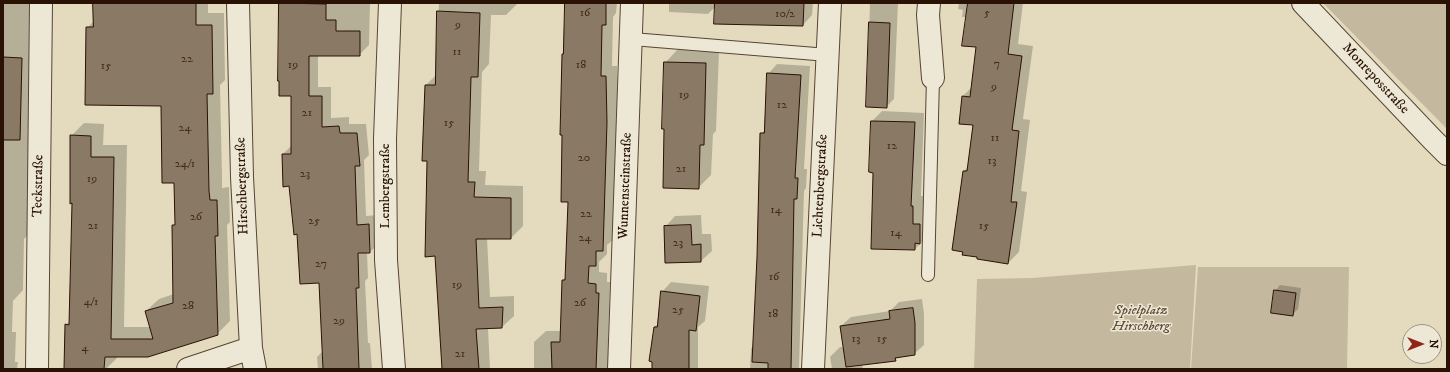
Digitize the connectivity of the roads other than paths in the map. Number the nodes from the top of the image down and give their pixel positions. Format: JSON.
{"nodes":[{"id":1,"x":41,"y":3,"type":"edge"},
{"id":2,"x":238,"y":3,"type":"edge"},
{"id":3,"x":390,"y":3,"type":"edge"},
{"id":4,"x":632,"y":3,"type":"edge"},
{"id":5,"x":830,"y":3,"type":"edge"},
{"id":6,"x":929,"y":3,"type":"edge"},
{"id":7,"x":1303,"y":3,"type":"edge"},
{"id":8,"x":632,"y":39,"type":"junction"},
{"id":9,"x":828,"y":55,"type":"junction"},
{"id":10,"x":933,"y":78,"type":"joint"},
{"id":11,"x":1447,"y":154,"type":"edge"},
{"id":12,"x":928,"y":275,"type":"dead end"},
{"id":13,"x":253,"y":359,"type":"edge"},
{"id":14,"x":37,"y":369,"type":"edge"},
{"id":15,"x":188,"y":369,"type":"edge"},
{"id":16,"x":394,"y":369,"type":"edge"},
{"id":17,"x":619,"y":369,"type":"edge"},
{"id":18,"x":813,"y":369,"type":"edge"}],
"edges":[{"from":1,"to":14,"type":"street","name":"Teckstraße"},
{"from":2,"to":13,"type":"street","name":"Hirschbergstraße"},
{"from":3,"to":16,"type":"street","name":"Lembergstraße"},
{"from":4,"to":8,"type":"street","name":"Wunnensteinstraße"},
{"from":5,"to":9,"type":"street","name":"Lichtenbergstraße"},
{"from":6,"to":10,"type":"street"},
{"from":7,"to":11,"type":"street","name":"Monreposstraße"},
{"from":8,"to":9,"type":"lane"},
{"from":8,"to":17,"type":"street","name":"Wunnensteinstraße"},
{"from":9,"to":18,"type":"street","name":"Lichtenbergstraße"},
{"from":10,"to":12,"type":"lane"},
{"from":13,"to":15,"type":"street"}]}
